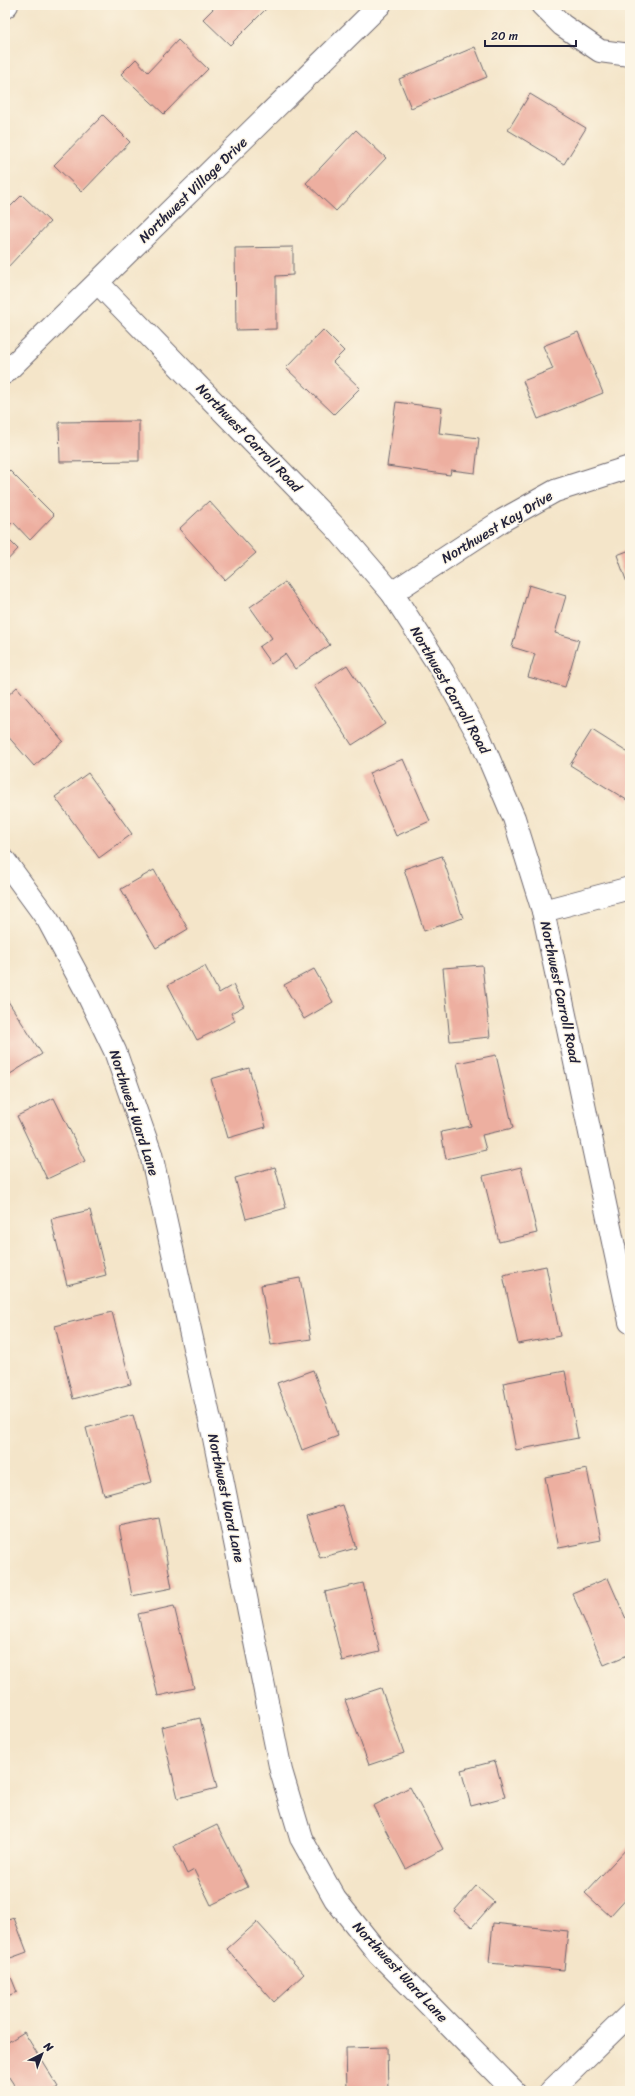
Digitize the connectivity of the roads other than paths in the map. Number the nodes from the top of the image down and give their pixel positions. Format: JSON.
{"nodes":[{"id":1,"x":380,"y":5,"type":"edge"},
{"id":2,"x":542,"y":5,"type":"edge"},
{"id":3,"x":630,"y":55,"type":"edge"},
{"id":4,"x":98,"y":283,"type":"junction"},
{"id":5,"x":5,"y":373,"type":"edge"},
{"id":6,"x":630,"y":467,"type":"edge"},
{"id":7,"x":392,"y":593,"type":"junction"},
{"id":8,"x":5,"y":861,"type":"edge"},
{"id":9,"x":630,"y":888,"type":"edge"},
{"id":10,"x":543,"y":910,"type":"junction"},
{"id":11,"x":630,"y":1322,"type":"edge"},
{"id":12,"x":630,"y":2014,"type":"edge"},
{"id":13,"x":514,"y":2091,"type":"edge"},
{"id":14,"x":551,"y":2091,"type":"edge"}],
"edges":[{"from":1,"to":4,"type":"street","name":"Northwest Village Drive"},
{"from":2,"to":3,"type":"street"},
{"from":4,"to":5,"type":"street","name":"Northwest Village Drive"},
{"from":4,"to":7,"type":"street","name":"Northwest Carroll Road"},
{"from":6,"to":7,"type":"street","name":"Northwest Kay Drive"},
{"from":7,"to":10,"type":"street","name":"Northwest Carroll Road"},
{"from":8,"to":13,"type":"street","name":"Northwest Ward Lane"},
{"from":9,"to":10,"type":"street"},
{"from":10,"to":11,"type":"street","name":"Northwest Carroll Road"},
{"from":12,"to":14,"type":"street"}]}
